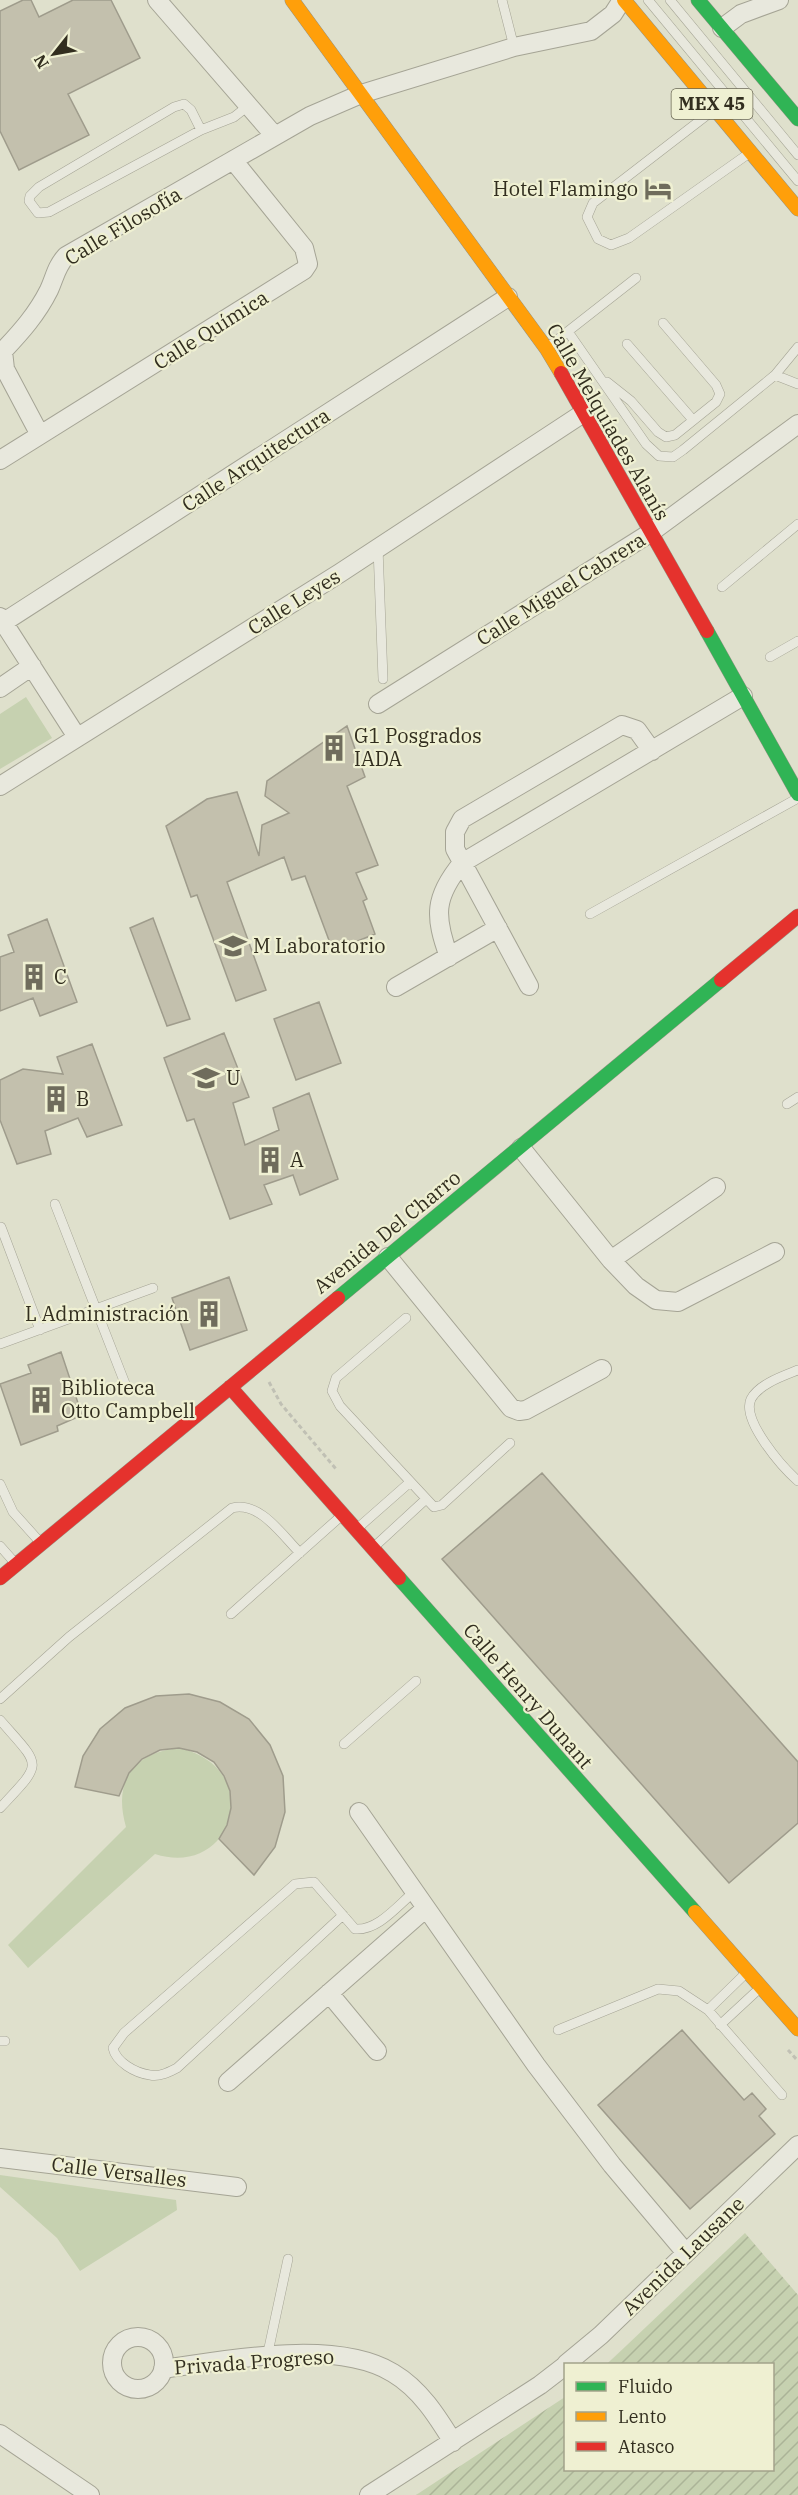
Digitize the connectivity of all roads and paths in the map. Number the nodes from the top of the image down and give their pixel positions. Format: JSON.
{"nodes":[{"id":1,"x":157,"y":0,"type":"edge"},
{"id":2,"x":292,"y":0,"type":"edge"},
{"id":3,"x":502,"y":0,"type":"edge"},
{"id":4,"x":623,"y":0,"type":"edge"},
{"id":5,"x":648,"y":0,"type":"edge"},
{"id":6,"x":670,"y":0,"type":"edge"},
{"id":7,"x":698,"y":0,"type":"edge"},
{"id":8,"x":779,"y":0,"type":"edge"},
{"id":9,"x":722,"y":28,"type":"junction"},
{"id":10,"x":514,"y":48,"type":"junction"},
{"id":11,"x":362,"y":94,"type":"junction"},
{"id":12,"x":248,"y":106,"type":"junction"},
{"id":13,"x":716,"y":109,"type":"junction"},
{"id":14,"x":798,"y":119,"type":"edge"},
{"id":15,"x":201,"y":130,"type":"junction"},
{"id":16,"x":274,"y":135,"type":"junction"},
{"id":17,"x":751,"y":152,"type":"junction"},
{"id":18,"x":798,"y":155,"type":"edge"},
{"id":19,"x":233,"y":160,"type":"junction"},
{"id":20,"x":798,"y":181,"type":"edge"},
{"id":21,"x":798,"y":209,"type":"edge"},
{"id":22,"x":636,"y":278,"type":"dead end"},
{"id":23,"x":508,"y":297,"type":"junction"},
{"id":24,"x":663,"y":323,"type":"dead end"},
{"id":25,"x":569,"y":333,"type":"junction"},
{"id":26,"x":627,"y":344,"type":"dead end"},
{"id":27,"x":798,"y":347,"type":"edge"},
{"id":28,"x":546,"y":348,"type":"junction"},
{"id":29,"x":598,"y":375,"type":"junction"},
{"id":30,"x":775,"y":375,"type":"junction"},
{"id":31,"x":798,"y":384,"type":"edge"},
{"id":32,"x":585,"y":412,"type":"junction"},
{"id":33,"x":693,"y":420,"type":"junction"},
{"id":34,"x":798,"y":424,"type":"edge"},
{"id":35,"x":40,"y":435,"type":"junction"},
{"id":36,"x":0,"y":460,"type":"edge"},
{"id":37,"x":798,"y":524,"type":"edge"},
{"id":38,"x":650,"y":533,"type":"junction"},
{"id":39,"x":378,"y":548,"type":"junction"},
{"id":40,"x":722,"y":587,"type":"dead end"},
{"id":41,"x":2,"y":619,"type":"edge"},
{"id":42,"x":798,"y":641,"type":"edge"},
{"id":43,"x":770,"y":657,"type":"dead end"},
{"id":44,"x":32,"y":666,"type":"junction"},
{"id":45,"x":383,"y":679,"type":"dead end"},
{"id":46,"x":0,"y":688,"type":"edge"},
{"id":47,"x":743,"y":696,"type":"junction"},
{"id":48,"x":378,"y":704,"type":"dead end"},
{"id":49,"x":77,"y":737,"type":"junction"},
{"id":50,"x":652,"y":751,"type":"junction"},
{"id":51,"x":0,"y":786,"type":"edge"},
{"id":52,"x":798,"y":794,"type":"edge"},
{"id":53,"x":798,"y":798,"type":"edge"},
{"id":54,"x":462,"y":863,"type":"junction"},
{"id":55,"x":590,"y":914,"type":"dead end"},
{"id":56,"x":798,"y":916,"type":"edge"},
{"id":57,"x":498,"y":928,"type":"junction"},
{"id":58,"x":449,"y":957,"type":"junction"},
{"id":59,"x":529,"y":986,"type":"dead end"},
{"id":60,"x":396,"y":987,"type":"dead end"},
{"id":61,"x":798,"y":1097,"type":"edge"},
{"id":62,"x":787,"y":1104,"type":"dead end"},
{"id":63,"x":521,"y":1148,"type":"junction"},
{"id":64,"x":716,"y":1186,"type":"dead end"},
{"id":65,"x":55,"y":1204,"type":"dead end"},
{"id":66,"x":1,"y":1227,"type":"edge"},
{"id":67,"x":775,"y":1252,"type":"dead end"},
{"id":68,"x":388,"y":1257,"type":"junction"},
{"id":69,"x":611,"y":1260,"type":"junction"},
{"id":70,"x":153,"y":1288,"type":"dead end"},
{"id":71,"x":97,"y":1309,"type":"junction"},
{"id":72,"x":406,"y":1318,"type":"dead end"},
{"id":73,"x":40,"y":1330,"type":"junction"},
{"id":74,"x":0,"y":1344,"type":"edge"},
{"id":75,"x":259,"y":1363,"type":"junction"},
{"id":76,"x":602,"y":1369,"type":"dead end"},
{"id":77,"x":798,"y":1370,"type":"edge"},
{"id":78,"x":126,"y":1386,"type":"dead end"},
{"id":79,"x":230,"y":1387,"type":"junction"},
{"id":80,"x":510,"y":1443,"type":"dead end"},
{"id":81,"x":798,"y":1468,"type":"edge"},
{"id":82,"x":338,"y":1472,"type":"dead end"},
{"id":83,"x":789,"y":1473,"type":"junction"},
{"id":84,"x":798,"y":1480,"type":"edge"},
{"id":85,"x":409,"y":1483,"type":"junction"},
{"id":86,"x":0,"y":1484,"type":"edge"},
{"id":87,"x":425,"y":1500,"type":"junction"},
{"id":88,"x":3,"y":1504,"type":"edge"},
{"id":89,"x":342,"y":1515,"type":"junction"},
{"id":90,"x":356,"y":1531,"type":"junction"},
{"id":91,"x":41,"y":1544,"type":"junction"},
{"id":92,"x":0,"y":1546,"type":"edge"},
{"id":93,"x":372,"y":1549,"type":"junction"},
{"id":94,"x":300,"y":1553,"type":"junction"},
{"id":95,"x":16,"y":1564,"type":"junction"},
{"id":96,"x":0,"y":1578,"type":"edge"},
{"id":97,"x":231,"y":1614,"type":"dead end"},
{"id":98,"x":416,"y":1681,"type":"dead end"},
{"id":99,"x":0,"y":1699,"type":"edge"},
{"id":100,"x":0,"y":1720,"type":"edge"},
{"id":101,"x":344,"y":1744,"type":"dead end"},
{"id":102,"x":0,"y":1808,"type":"edge"},
{"id":103,"x":359,"y":1812,"type":"dead end"},
{"id":104,"x":414,"y":1892,"type":"junction"},
{"id":105,"x":425,"y":1909,"type":"junction"},
{"id":106,"x":343,"y":1915,"type":"junction"},
{"id":107,"x":746,"y":1972,"type":"junction"},
{"id":108,"x":761,"y":1987,"type":"junction"},
{"id":109,"x":329,"y":1993,"type":"junction"},
{"id":110,"x":708,"y":2010,"type":"junction"},
{"id":111,"x":720,"y":2025,"type":"junction"},
{"id":112,"x":798,"y":2029,"type":"edge"},
{"id":113,"x":558,"y":2030,"type":"dead end"},
{"id":114,"x":377,"y":2052,"type":"dead end"},
{"id":115,"x":228,"y":2082,"type":"dead end"},
{"id":116,"x":782,"y":2095,"type":"dead end"},
{"id":117,"x":798,"y":2145,"type":"edge"},
{"id":118,"x":0,"y":2158,"type":"edge"},
{"id":119,"x":237,"y":2187,"type":"dead end"},
{"id":120,"x":686,"y":2253,"type":"junction"},
{"id":121,"x":288,"y":2259,"type":"dead end"},
{"id":122,"x":267,"y":2357,"type":"junction"},
{"id":123,"x":568,"y":2363,"type":"edge"},
{"id":124,"x":564,"y":2367,"type":"edge"},
{"id":125,"x":163,"y":2369,"type":"dead end"},
{"id":126,"x":0,"y":2434,"type":"edge"},
{"id":127,"x":453,"y":2442,"type":"junction"},
{"id":128,"x":90,"y":2495,"type":"edge"},
{"id":129,"x":369,"y":2495,"type":"edge"}],
"edges":[{"from":1,"to":12,"type":"street"},
{"from":2,"to":11,"type":"street","name":"Calle Melquíades Alanís"},
{"from":3,"to":10,"type":"lane"},
{"from":4,"to":10,"type":"street","name":"Calle Filosofía"},
{"from":4,"to":13,"type":"street","number":"MEX 45"},
{"from":5,"to":20,"type":"lane"},
{"from":6,"to":18,"type":"lane"},
{"from":7,"to":9,"type":"street","number":"MEX 45"},
{"from":8,"to":9,"type":"street"},
{"from":9,"to":14,"type":"street","number":"MEX 45"},
{"from":10,"to":11,"type":"street","name":"Calle Filosofía"},
{"from":11,"to":16,"type":"street","name":"Calle Filosofía"},
{"from":11,"to":23,"type":"street","name":"Calle Melquíades Alanís"},
{"from":12,"to":15,"type":"lane"},
{"from":12,"to":16,"type":"street"},
{"from":13,"to":17,"type":"street","number":"MEX 45"},
{"from":13,"to":17,"type":"lane"},
{"from":15,"to":15,"type":"lane"},
{"from":16,"to":19,"type":"street","name":"Calle Filosofía"},
{"from":17,"to":21,"type":"street","number":"MEX 45"},
{"from":19,"to":35,"type":"street","name":"Calle Filosofía"},
{"from":19,"to":35,"type":"street","name":"Calle Química"},
{"from":22,"to":25,"type":"lane"},
{"from":23,"to":28,"type":"street","name":"Calle Melquíades Alanís"},
{"from":23,"to":41,"type":"street","name":"Calle Arquitectura"},
{"from":24,"to":33,"type":"lane"},
{"from":25,"to":28,"type":"lane"},
{"from":25,"to":29,"type":"lane"},
{"from":26,"to":33,"type":"lane"},
{"from":27,"to":30,"type":"lane"},
{"from":28,"to":32,"type":"street","name":"Calle Melquíades Alanís"},
{"from":29,"to":30,"type":"lane"},
{"from":29,"to":33,"type":"lane"},
{"from":30,"to":31,"type":"lane"},
{"from":32,"to":38,"type":"street","name":"Calle Melquíades Alanís"},
{"from":32,"to":39,"type":"street","name":"Calle Leyes"},
{"from":34,"to":38,"type":"street","name":"Calle Miguel Cabrera"},
{"from":35,"to":36,"type":"street","name":"Calle Química"},
{"from":37,"to":40,"type":"lane"},
{"from":38,"to":47,"type":"street","name":"Calle Melquíades Alanís"},
{"from":38,"to":48,"type":"street","name":"Calle Miguel Cabrera"},
{"from":39,"to":45,"type":"lane"},
{"from":39,"to":49,"type":"street","name":"Calle Leyes"},
{"from":41,"to":44,"type":"street"},
{"from":42,"to":43,"type":"lane"},
{"from":44,"to":46,"type":"street"},
{"from":44,"to":49,"type":"street"},
{"from":47,"to":50,"type":"street"},
{"from":47,"to":52,"type":"street","name":"Calle Melquíades Alanís"},
{"from":49,"to":51,"type":"street","name":"Calle Leyes"},
{"from":50,"to":54,"type":"street"},
{"from":50,"to":54,"type":"street"},
{"from":53,"to":55,"type":"lane"},
{"from":54,"to":57,"type":"street"},
{"from":54,"to":58,"type":"street"},
{"from":56,"to":63,"type":"street","name":"Avenida Del Charro"},
{"from":57,"to":58,"type":"street"},
{"from":57,"to":59,"type":"street"},
{"from":58,"to":60,"type":"street"},
{"from":61,"to":62,"type":"lane"},
{"from":63,"to":68,"type":"street","name":"Avenida Del Charro"},
{"from":63,"to":69,"type":"street"},
{"from":64,"to":69,"type":"street"},
{"from":65,"to":71,"type":"lane"},
{"from":66,"to":73,"type":"lane"},
{"from":67,"to":69,"type":"street"},
{"from":68,"to":75,"type":"street","name":"Avenida Del Charro"},
{"from":68,"to":76,"type":"street"},
{"from":70,"to":71,"type":"lane"},
{"from":71,"to":73,"type":"lane"},
{"from":71,"to":78,"type":"lane"},
{"from":72,"to":85,"type":"lane"},
{"from":73,"to":74,"type":"lane"},
{"from":75,"to":79,"type":"street","name":"Avenida Del Charro"},
{"from":75,"to":82,"type":"path"},
{"from":77,"to":83,"type":"lane"},
{"from":79,"to":89,"type":"street","name":"Calle Henry Dunant"},
{"from":79,"to":91,"type":"street","name":"Avenida Del Charro"},
{"from":80,"to":87,"type":"lane"},
{"from":81,"to":83,"type":"lane"},
{"from":83,"to":84,"type":"lane"},
{"from":85,"to":87,"type":"lane"},
{"from":85,"to":90,"type":"lane"},
{"from":86,"to":88,"type":"lane"},
{"from":87,"to":93,"type":"lane"},
{"from":88,"to":91,"type":"lane"},
{"from":89,"to":90,"type":"street","name":"Calle Henry Dunant"},
{"from":89,"to":94,"type":"lane"},
{"from":90,"to":93,"type":"street","name":"Calle Henry Dunant"},
{"from":91,"to":95,"type":"street","name":"Avenida Del Charro"},
{"from":92,"to":95,"type":"lane"},
{"from":93,"to":107,"type":"street","name":"Calle Henry Dunant"},
{"from":94,"to":97,"type":"lane"},
{"from":94,"to":99,"type":"lane"},
{"from":95,"to":96,"type":"street","name":"Avenida Del Charro"},
{"from":98,"to":101,"type":"lane"},
{"from":100,"to":102,"type":"lane"},
{"from":103,"to":104,"type":"street"},
{"from":104,"to":105,"type":"street"},
{"from":104,"to":106,"type":"lane"},
{"from":105,"to":109,"type":"street"},
{"from":105,"to":120,"type":"street"},
{"from":106,"to":106,"type":"lane"},
{"from":107,"to":108,"type":"street","name":"Calle Henry Dunant"},
{"from":107,"to":110,"type":"lane"},
{"from":108,"to":111,"type":"lane"},
{"from":108,"to":112,"type":"street","name":"Calle Henry Dunant"},
{"from":109,"to":114,"type":"street"},
{"from":109,"to":115,"type":"street"},
{"from":110,"to":111,"type":"lane"},
{"from":110,"to":113,"type":"lane"},
{"from":111,"to":116,"type":"lane"},
{"from":117,"to":120,"type":"street","name":"Avenida Lausane"},
{"from":118,"to":119,"type":"street","name":"Calle Versalles"},
{"from":120,"to":123,"type":"street","name":"Avenida Lausane"},
{"from":121,"to":122,"type":"lane"},
{"from":122,"to":125,"type":"street","name":"Privada Progreso"},
{"from":122,"to":127,"type":"street","name":"Privada Progreso"},
{"from":124,"to":127,"type":"street","name":"Avenida Lausane"},
{"from":126,"to":128,"type":"street"},
{"from":127,"to":129,"type":"street","name":"Avenida Lausane"}]}
